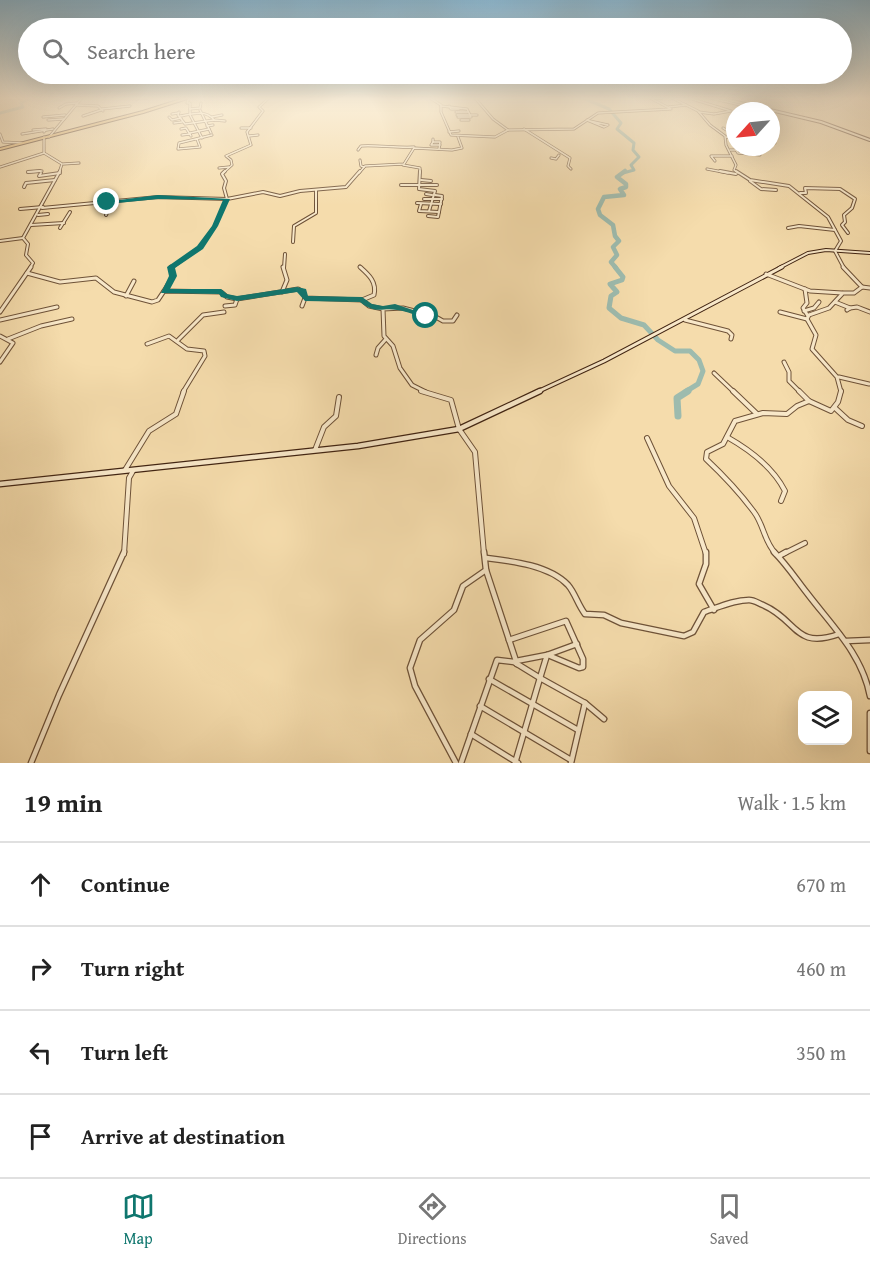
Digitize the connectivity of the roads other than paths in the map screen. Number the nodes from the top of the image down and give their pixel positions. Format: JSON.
{"nodes":[{"id":1,"x":0,"y":134,"type":"edge"},
{"id":2,"x":22,"y":134,"type":"dead end"},
{"id":3,"x":26,"y":134,"type":"edge"},
{"id":4,"x":52,"y":134,"type":"edge"},
{"id":5,"x":58,"y":134,"type":"edge"},
{"id":6,"x":188,"y":134,"type":"edge"},
{"id":7,"x":200,"y":134,"type":"edge"},
{"id":8,"x":211,"y":134,"type":"edge"},
{"id":9,"x":450,"y":134,"type":"edge"},
{"id":10,"x":502,"y":134,"type":"edge"},
{"id":11,"x":531,"y":134,"type":"edge"},
{"id":12,"x":722,"y":134,"type":"edge"},
{"id":13,"x":853,"y":134,"type":"edge"},
{"id":14,"x":182,"y":135,"type":"dead end"},
{"id":15,"x":258,"y":135,"type":"dead end"},
{"id":16,"x":49,"y":136,"type":"junction"},
{"id":17,"x":249,"y":136,"type":"joint"},
{"id":18,"x":725,"y":136,"type":"joint"},
{"id":19,"x":458,"y":137,"type":"junction"},
{"id":20,"x":44,"y":138,"type":"junction"},
{"id":21,"x":202,"y":138,"type":"junction"},
{"id":22,"x":196,"y":139,"type":"junction"},
{"id":23,"x":433,"y":140,"type":"dead end"},
{"id":24,"x":870,"y":140,"type":"edge"},
{"id":25,"x":187,"y":141,"type":"junction"},
{"id":26,"x":22,"y":143,"type":"junction"},
{"id":27,"x":726,"y":146,"type":"edge"},
{"id":28,"x":440,"y":147,"type":"junction"},
{"id":29,"x":0,"y":148,"type":"edge"},
{"id":30,"x":189,"y":148,"type":"junction"},
{"id":31,"x":416,"y":148,"type":"junction"},
{"id":32,"x":545,"y":149,"type":"dead end"},
{"id":33,"x":553,"y":149,"type":"junction"},
{"id":34,"x":358,"y":150,"type":"dead end"},
{"id":35,"x":44,"y":153,"type":"junction"},
{"id":36,"x":560,"y":154,"type":"junction"},
{"id":37,"x":726,"y":156,"type":"edge"},
{"id":38,"x":732,"y":156,"type":"edge"},
{"id":39,"x":551,"y":158,"type":"dead end"},
{"id":40,"x":360,"y":159,"type":"dead end"},
{"id":41,"x":715,"y":161,"type":"dead end"},
{"id":42,"x":79,"y":163,"type":"dead end"},
{"id":43,"x":62,"y":164,"type":"junction"},
{"id":44,"x":402,"y":165,"type":"junction"},
{"id":45,"x":0,"y":167,"type":"edge"},
{"id":46,"x":231,"y":167,"type":"junction"},
{"id":47,"x":364,"y":167,"type":"junction"},
{"id":48,"x":219,"y":168,"type":"dead end"},
{"id":49,"x":707,"y":169,"type":"dead end"},
{"id":50,"x":571,"y":170,"type":"dead end"},
{"id":51,"x":28,"y":172,"type":"dead end"},
{"id":52,"x":60,"y":173,"type":"junction"},
{"id":53,"x":738,"y":174,"type":"junction"},
{"id":54,"x":55,"y":180,"type":"junction"},
{"id":55,"x":420,"y":180,"type":"junction"},
{"id":56,"x":750,"y":180,"type":"junction"},
{"id":57,"x":431,"y":181,"type":"dead end"},
{"id":58,"x":401,"y":185,"type":"dead end"},
{"id":59,"x":420,"y":185,"type":"junction"},
{"id":60,"x":436,"y":185,"type":"dead end"},
{"id":61,"x":24,"y":187,"type":"dead end"},
{"id":62,"x":316,"y":190,"type":"junction"},
{"id":63,"x":776,"y":190,"type":"dead end"},
{"id":64,"x":799,"y":193,"type":"junction"},
{"id":65,"x":426,"y":194,"type":"dead end"},
{"id":66,"x":434,"y":195,"type":"junction"},
{"id":67,"x":227,"y":199,"type":"junction"},
{"id":68,"x":424,"y":199,"type":"dead end"},
{"id":69,"x":432,"y":199,"type":"junction"},
{"id":70,"x":442,"y":199,"type":"junction"},
{"id":71,"x":112,"y":202,"type":"junction"},
{"id":72,"x":432,"y":204,"type":"junction"},
{"id":73,"x":441,"y":204,"type":"junction"},
{"id":74,"x":42,"y":207,"type":"junction"},
{"id":75,"x":20,"y":209,"type":"dead end"},
{"id":76,"x":429,"y":211,"type":"junction"},
{"id":77,"x":70,"y":212,"type":"dead end"},
{"id":78,"x":439,"y":212,"type":"junction"},
{"id":79,"x":48,"y":214,"type":"dead end"},
{"id":80,"x":38,"y":215,"type":"junction"},
{"id":81,"x":106,"y":215,"type":"dead end"},
{"id":82,"x":428,"y":216,"type":"dead end"},
{"id":83,"x":64,"y":223,"type":"junction"},
{"id":84,"x":31,"y":225,"type":"junction"},
{"id":85,"x":60,"y":228,"type":"dead end"},
{"id":86,"x":788,"y":228,"type":"dead end"},
{"id":87,"x":835,"y":230,"type":"junction"},
{"id":88,"x":848,"y":233,"type":"dead end"},
{"id":89,"x":23,"y":238,"type":"junction"},
{"id":90,"x":0,"y":241,"type":"edge"},
{"id":91,"x":293,"y":242,"type":"dead end"},
{"id":92,"x":835,"y":251,"type":"junction"},
{"id":93,"x":870,"y":253,"type":"edge"},
{"id":94,"x":285,"y":254,"type":"dead end"},
{"id":95,"x":360,"y":267,"type":"dead end"},
{"id":96,"x":27,"y":273,"type":"junction"},
{"id":97,"x":769,"y":276,"type":"junction"},
{"id":98,"x":134,"y":281,"type":"dead end"},
{"id":99,"x":862,"y":287,"type":"junction"},
{"id":100,"x":870,"y":288,"type":"edge"},
{"id":101,"x":805,"y":290,"type":"junction"},
{"id":102,"x":164,"y":291,"type":"junction"},
{"id":103,"x":282,"y":292,"type":"junction"},
{"id":104,"x":843,"y":293,"type":"junction"},
{"id":105,"x":126,"y":296,"type":"junction"},
{"id":106,"x":224,"y":296,"type":"junction"},
{"id":107,"x":237,"y":299,"type":"junction"},
{"id":108,"x":307,"y":299,"type":"junction"},
{"id":109,"x":362,"y":300,"type":"junction"},
{"id":110,"x":819,"y":302,"type":"dead end"},
{"id":111,"x":835,"y":302,"type":"junction"},
{"id":112,"x":302,"y":306,"type":"dead end"},
{"id":113,"x":57,"y":307,"type":"dead end"},
{"id":114,"x":383,"y":309,"type":"junction"},
{"id":115,"x":804,"y":311,"type":"junction"},
{"id":116,"x":0,"y":312,"type":"edge"},
{"id":117,"x":224,"y":312,"type":"dead end"},
{"id":118,"x":780,"y":312,"type":"dead end"},
{"id":119,"x":870,"y":312,"type":"edge"},
{"id":120,"x":457,"y":315,"type":"dead end"},
{"id":121,"x":807,"y":318,"type":"junction"},
{"id":122,"x":72,"y":319,"type":"dead end"},
{"id":123,"x":0,"y":320,"type":"edge"},
{"id":124,"x":685,"y":320,"type":"junction"},
{"id":125,"x":0,"y":336,"type":"edge"},
{"id":126,"x":8,"y":339,"type":"junction"},
{"id":127,"x":387,"y":339,"type":"junction"},
{"id":128,"x":731,"y":339,"type":"dead end"},
{"id":129,"x":178,"y":340,"type":"junction"},
{"id":130,"x":147,"y":344,"type":"dead end"},
{"id":131,"x":376,"y":355,"type":"dead end"},
{"id":132,"x":0,"y":362,"type":"edge"},
{"id":133,"x":784,"y":362,"type":"dead end"},
{"id":134,"x":714,"y":373,"type":"dead end"},
{"id":135,"x":839,"y":377,"type":"junction"},
{"id":136,"x":868,"y":384,"type":"dead end"},
{"id":137,"x":339,"y":397,"type":"dead end"},
{"id":138,"x":809,"y":401,"type":"junction"},
{"id":139,"x":835,"y":408,"type":"junction"},
{"id":140,"x":757,"y":414,"type":"junction"},
{"id":141,"x":862,"y":426,"type":"dead end"},
{"id":142,"x":459,"y":429,"type":"junction"},
{"id":143,"x":727,"y":437,"type":"junction"},
{"id":144,"x":647,"y":438,"type":"dead end"},
{"id":145,"x":315,"y":452,"type":"junction"},
{"id":146,"x":124,"y":471,"type":"junction"},
{"id":147,"x":133,"y":471,"type":"junction"},
{"id":148,"x":0,"y":484,"type":"edge"},
{"id":149,"x":782,"y":501,"type":"dead end"},
{"id":150,"x":805,"y":543,"type":"dead end"},
{"id":151,"x":779,"y":556,"type":"junction"},
{"id":152,"x":486,"y":558,"type":"junction"},
{"id":153,"x":486,"y":570,"type":"junction"},
{"id":154,"x":714,"y":610,"type":"junction"},
{"id":155,"x":840,"y":634,"type":"junction"},
{"id":156,"x":509,"y":640,"type":"junction"},
{"id":157,"x":870,"y":640,"type":"edge"},
{"id":158,"x":846,"y":641,"type":"junction"},
{"id":159,"x":577,"y":644,"type":"junction"},
{"id":160,"x":547,"y":655,"type":"junction"},
{"id":161,"x":516,"y":663,"type":"junction"},
{"id":162,"x":540,"y":678,"type":"junction"},
{"id":163,"x":489,"y":679,"type":"junction"},
{"id":164,"x":870,"y":696,"type":"edge"},
{"id":165,"x":585,"y":703,"type":"junction"},
{"id":166,"x":532,"y":705,"type":"junction"},
{"id":167,"x":480,"y":706,"type":"junction"},
{"id":168,"x":870,"y":713,"type":"edge"},
{"id":169,"x":604,"y":719,"type":"dead end"},
{"id":170,"x":578,"y":730,"type":"junction"},
{"id":171,"x":524,"y":732,"type":"junction"},
{"id":172,"x":471,"y":734,"type":"junction"},
{"id":173,"x":870,"y":751,"type":"edge"},
{"id":174,"x":571,"y":762,"type":"edge"},
{"id":175,"x":31,"y":763,"type":"edge"},
{"id":176,"x":460,"y":763,"type":"edge"},
{"id":177,"x":516,"y":763,"type":"edge"}],
"edges":[{"from":1,"to":26,"type":"street"},
{"from":2,"to":3,"type":"street"},
{"from":4,"to":16,"type":"street"},
{"from":5,"to":16,"type":"main road"},
{"from":6,"to":14,"type":"street"},
{"from":7,"to":21,"type":"street"},
{"from":8,"to":21,"type":"street"},
{"from":9,"to":19,"type":"street"},
{"from":10,"to":19,"type":"street"},
{"from":11,"to":33,"type":"street"},
{"from":12,"to":18,"type":"street"},
{"from":13,"to":24,"type":"street"},
{"from":15,"to":17,"type":"street"},
{"from":16,"to":20,"type":"main road"},
{"from":17,"to":46,"type":"street"},
{"from":18,"to":27,"type":"street"},
{"from":19,"to":28,"type":"street"},
{"from":20,"to":26,"type":"main road"},
{"from":20,"to":29,"type":"main road"},
{"from":20,"to":35,"type":"street"},
{"from":21,"to":22,"type":"street"},
{"from":22,"to":25,"type":"street"},
{"from":22,"to":30,"type":"street"},
{"from":23,"to":28,"type":"street"},
{"from":25,"to":30,"type":"street"},
{"from":25,"to":30,"type":"street"},
{"from":26,"to":29,"type":"main road"},
{"from":28,"to":31,"type":"street"},
{"from":31,"to":34,"type":"street"},
{"from":31,"to":44,"type":"street"},
{"from":32,"to":33,"type":"street"},
{"from":33,"to":36,"type":"street"},
{"from":35,"to":43,"type":"street"},
{"from":35,"to":45,"type":"street"},
{"from":36,"to":39,"type":"street"},
{"from":36,"to":50,"type":"street"},
{"from":37,"to":41,"type":"street"},
{"from":38,"to":53,"type":"street"},
{"from":40,"to":47,"type":"street"},
{"from":42,"to":43,"type":"street"},
{"from":43,"to":52,"type":"street"},
{"from":44,"to":47,"type":"street"},
{"from":44,"to":55,"type":"street"},
{"from":46,"to":48,"type":"street"},
{"from":46,"to":67,"type":"street"},
{"from":47,"to":62,"type":"street"},
{"from":49,"to":53,"type":"street"},
{"from":51,"to":52,"type":"street"},
{"from":52,"to":54,"type":"street"},
{"from":53,"to":56,"type":"street"},
{"from":54,"to":61,"type":"street"},
{"from":54,"to":74,"type":"street"},
{"from":55,"to":57,"type":"street"},
{"from":55,"to":59,"type":"street"},
{"from":56,"to":63,"type":"street"},
{"from":56,"to":64,"type":"street"},
{"from":58,"to":59,"type":"street"},
{"from":59,"to":60,"type":"street"},
{"from":59,"to":66,"type":"street"},
{"from":62,"to":67,"type":"street"},
{"from":62,"to":91,"type":"street"},
{"from":64,"to":87,"type":"street"},
{"from":64,"to":88,"type":"street"},
{"from":65,"to":66,"type":"street"},
{"from":66,"to":69,"type":"street"},
{"from":66,"to":70,"type":"street"},
{"from":67,"to":71,"type":"street"},
{"from":67,"to":102,"type":"street"},
{"from":68,"to":69,"type":"street"},
{"from":69,"to":70,"type":"street"},
{"from":69,"to":72,"type":"street"},
{"from":70,"to":73,"type":"street"},
{"from":71,"to":74,"type":"street"},
{"from":71,"to":81,"type":"street"},
{"from":72,"to":73,"type":"street"},
{"from":72,"to":76,"type":"street"},
{"from":72,"to":76,"type":"street"},
{"from":73,"to":78,"type":"street"},
{"from":74,"to":75,"type":"street"},
{"from":74,"to":80,"type":"street"},
{"from":76,"to":78,"type":"street"},
{"from":77,"to":83,"type":"street"},
{"from":78,"to":82,"type":"street"},
{"from":79,"to":80,"type":"street"},
{"from":80,"to":84,"type":"street"},
{"from":83,"to":84,"type":"street"},
{"from":83,"to":85,"type":"street"},
{"from":84,"to":89,"type":"street"},
{"from":86,"to":87,"type":"street"},
{"from":87,"to":92,"type":"street"},
{"from":89,"to":90,"type":"street"},
{"from":89,"to":96,"type":"street"},
{"from":92,"to":93,"type":"street"},
{"from":92,"to":97,"type":"street"},
{"from":92,"to":99,"type":"street"},
{"from":94,"to":103,"type":"street"},
{"from":95,"to":109,"type":"street"},
{"from":96,"to":105,"type":"street"},
{"from":96,"to":116,"type":"street"},
{"from":97,"to":101,"type":"street"},
{"from":97,"to":124,"type":"street"},
{"from":98,"to":105,"type":"street"},
{"from":99,"to":100,"type":"street"},
{"from":99,"to":104,"type":"street"},
{"from":101,"to":104,"type":"street"},
{"from":101,"to":115,"type":"street"},
{"from":102,"to":105,"type":"street"},
{"from":102,"to":106,"type":"street"},
{"from":103,"to":107,"type":"street"},
{"from":103,"to":108,"type":"street"},
{"from":104,"to":111,"type":"street"},
{"from":106,"to":107,"type":"street"},
{"from":106,"to":107,"type":"street"},
{"from":108,"to":109,"type":"street"},
{"from":108,"to":112,"type":"street"},
{"from":109,"to":114,"type":"street"},
{"from":110,"to":115,"type":"street"},
{"from":111,"to":119,"type":"street"},
{"from":111,"to":121,"type":"street"},
{"from":113,"to":123,"type":"street"},
{"from":114,"to":120,"type":"street"},
{"from":114,"to":127,"type":"street"},
{"from":115,"to":121,"type":"street"},
{"from":117,"to":129,"type":"street"},
{"from":118,"to":121,"type":"street"},
{"from":121,"to":135,"type":"street"},
{"from":122,"to":126,"type":"street"},
{"from":124,"to":128,"type":"street"},
{"from":124,"to":142,"type":"street"},
{"from":125,"to":126,"type":"street"},
{"from":126,"to":132,"type":"street"},
{"from":127,"to":131,"type":"street"},
{"from":127,"to":142,"type":"street"},
{"from":129,"to":130,"type":"street"},
{"from":129,"to":146,"type":"street"},
{"from":133,"to":138,"type":"street"},
{"from":134,"to":140,"type":"street"},
{"from":135,"to":136,"type":"street"},
{"from":135,"to":139,"type":"street"},
{"from":137,"to":145,"type":"street"},
{"from":138,"to":139,"type":"street"},
{"from":138,"to":140,"type":"street"},
{"from":139,"to":141,"type":"street"},
{"from":140,"to":143,"type":"street"},
{"from":142,"to":145,"type":"street"},
{"from":142,"to":152,"type":"street"},
{"from":143,"to":149,"type":"street"},
{"from":143,"to":151,"type":"street"},
{"from":144,"to":154,"type":"street"},
{"from":145,"to":147,"type":"street"},
{"from":146,"to":147,"type":"street"},
{"from":146,"to":148,"type":"street"},
{"from":147,"to":175,"type":"street"},
{"from":150,"to":151,"type":"street"},
{"from":151,"to":155,"type":"street"},
{"from":152,"to":153,"type":"street"},
{"from":152,"to":154,"type":"street"},
{"from":153,"to":156,"type":"street"},
{"from":153,"to":176,"type":"street"},
{"from":154,"to":155,"type":"street"},
{"from":155,"to":158,"type":"street"},
{"from":156,"to":159,"type":"street"},
{"from":156,"to":161,"type":"street"},
{"from":157,"to":158,"type":"street"},
{"from":158,"to":164,"type":"street"},
{"from":159,"to":160,"type":"street"},
{"from":159,"to":160,"type":"street"},
{"from":160,"to":161,"type":"street"},
{"from":160,"to":162,"type":"street"},
{"from":161,"to":162,"type":"street"},
{"from":161,"to":163,"type":"street"},
{"from":162,"to":165,"type":"street"},
{"from":162,"to":166,"type":"street"},
{"from":163,"to":166,"type":"street"},
{"from":163,"to":167,"type":"street"},
{"from":165,"to":169,"type":"street"},
{"from":165,"to":170,"type":"street"},
{"from":166,"to":170,"type":"street"},
{"from":166,"to":171,"type":"street"},
{"from":167,"to":171,"type":"street"},
{"from":167,"to":172,"type":"street"},
{"from":168,"to":173,"type":"street"},
{"from":170,"to":174,"type":"street"},
{"from":171,"to":174,"type":"street"},
{"from":171,"to":177,"type":"street"},
{"from":172,"to":176,"type":"street"},
{"from":172,"to":177,"type":"street"}]}
